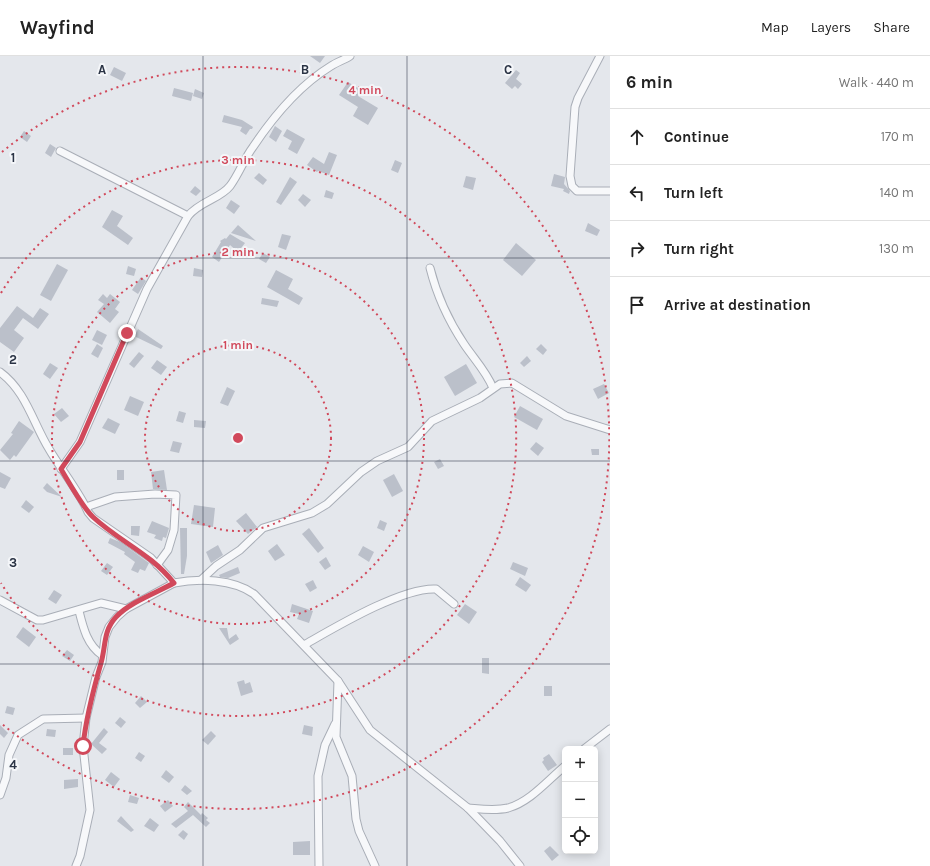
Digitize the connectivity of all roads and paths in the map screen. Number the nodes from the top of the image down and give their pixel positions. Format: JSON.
{"nodes":[{"id":1,"x":350,"y":56,"type":"edge"},
{"id":2,"x":600,"y":56,"type":"edge"},
{"id":3,"x":60,"y":151,"type":"dead end"},
{"id":4,"x":610,"y":191,"type":"edge"},
{"id":5,"x":188,"y":216,"type":"junction"},
{"id":6,"x":430,"y":268,"type":"dead end"},
{"id":7,"x":0,"y":372,"type":"edge"},
{"id":8,"x":492,"y":388,"type":"junction"},
{"id":9,"x":610,"y":430,"type":"edge"},
{"id":10,"x":61,"y":469,"type":"junction"},
{"id":11,"x":86,"y":507,"type":"junction"},
{"id":12,"x":157,"y":565,"type":"junction"},
{"id":13,"x":201,"y":580,"type":"junction"},
{"id":14,"x":174,"y":583,"type":"junction"},
{"id":15,"x":0,"y":600,"type":"edge"},
{"id":16,"x":454,"y":604,"type":"dead end"},
{"id":17,"x":126,"y":609,"type":"junction"},
{"id":18,"x":79,"y":611,"type":"junction"},
{"id":19,"x":304,"y":645,"type":"junction"},
{"id":20,"x":102,"y":655,"type":"junction"},
{"id":21,"x":338,"y":681,"type":"junction"},
{"id":22,"x":86,"y":718,"type":"junction"},
{"id":23,"x":336,"y":722,"type":"junction"},
{"id":24,"x":610,"y":729,"type":"edge"},
{"id":25,"x":588,"y":746,"type":"edge"},
{"id":26,"x":562,"y":769,"type":"edge"},
{"id":27,"x":0,"y":795,"type":"edge"},
{"id":28,"x":468,"y":808,"type":"junction"},
{"id":29,"x":76,"y":866,"type":"edge"},
{"id":30,"x":318,"y":866,"type":"edge"},
{"id":31,"x":375,"y":866,"type":"edge"},
{"id":32,"x":520,"y":866,"type":"edge"}],
"edges":[{"from":1,"to":5,"type":"street"},
{"from":2,"to":4,"type":"street"},
{"from":3,"to":5,"type":"street"},
{"from":5,"to":10,"type":"street"},
{"from":6,"to":8,"type":"street"},
{"from":7,"to":10,"type":"street"},
{"from":8,"to":9,"type":"street"},
{"from":8,"to":13,"type":"street"},
{"from":10,"to":11,"type":"street"},
{"from":11,"to":12,"type":"street"},
{"from":11,"to":12,"type":"street"},
{"from":12,"to":14,"type":"street"},
{"from":13,"to":14,"type":"street"},
{"from":13,"to":19,"type":"street"},
{"from":14,"to":17,"type":"street"},
{"from":15,"to":18,"type":"street"},
{"from":16,"to":19,"type":"street"},
{"from":17,"to":18,"type":"street"},
{"from":17,"to":20,"type":"street"},
{"from":18,"to":20,"type":"street"},
{"from":19,"to":21,"type":"street"},
{"from":20,"to":22,"type":"street"},
{"from":21,"to":23,"type":"street"},
{"from":21,"to":28,"type":"street"},
{"from":22,"to":27,"type":"street"},
{"from":22,"to":29,"type":"street"},
{"from":23,"to":30,"type":"street"},
{"from":23,"to":31,"type":"street"},
{"from":24,"to":25,"type":"street"},
{"from":26,"to":28,"type":"street"},
{"from":28,"to":32,"type":"street"}]}
